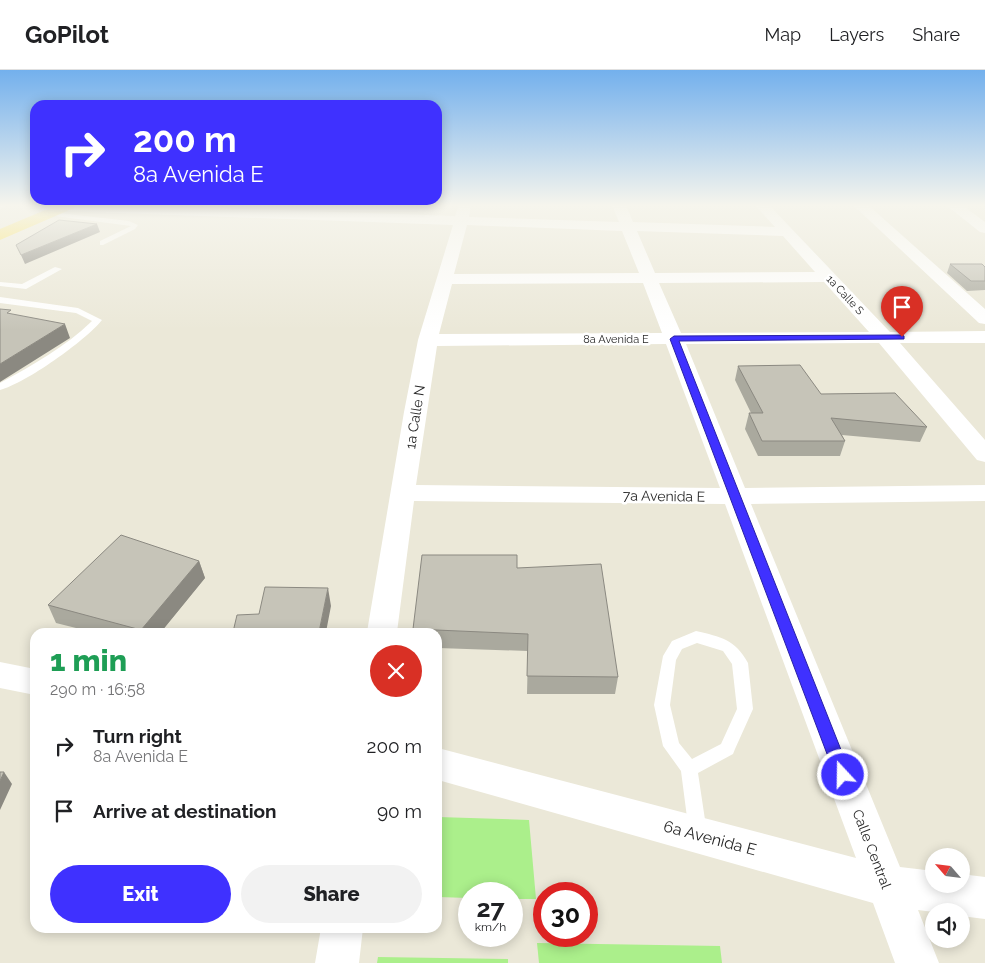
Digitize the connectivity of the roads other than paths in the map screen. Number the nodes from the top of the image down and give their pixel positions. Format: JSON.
{"nodes":[{"id":1,"x":455,"y":247,"type":"edge"},
{"id":2,"x":635,"y":247,"type":"edge"},
{"id":3,"x":801,"y":247,"type":"edge"},
{"id":4,"x":906,"y":247,"type":"edge"},
{"id":5,"x":58,"y":269,"type":"dead end"},
{"id":6,"x":829,"y":277,"type":"junction"},
{"id":7,"x":446,"y":279,"type":"junction"},
{"id":8,"x":648,"y":279,"type":"junction"},
{"id":9,"x":0,"y":284,"type":"edge"},
{"id":10,"x":0,"y":300,"type":"edge"},
{"id":11,"x":985,"y":319,"type":"edge"},
{"id":12,"x":985,"y":337,"type":"edge"},
{"id":13,"x":885,"y":338,"type":"junction"},
{"id":14,"x":674,"y":339,"type":"junction"},
{"id":15,"x":428,"y":340,"type":"junction"},
{"id":16,"x":0,"y":386,"type":"edge"},
{"id":17,"x":985,"y":455,"type":"edge"},
{"id":18,"x":404,"y":493,"type":"junction"},
{"id":19,"x":985,"y":493,"type":"edge"},
{"id":20,"x":736,"y":496,"type":"junction"},
{"id":21,"x":383,"y":628,"type":"edge"},
{"id":22,"x":0,"y":675,"type":"edge"},
{"id":23,"x":30,"y":681,"type":"edge"},
{"id":24,"x":442,"y":765,"type":"edge"},
{"id":25,"x":689,"y":769,"type":"junction"},
{"id":26,"x":698,"y":835,"type":"junction"},
{"id":27,"x":886,"y":886,"type":"junction"},
{"id":28,"x":985,"y":898,"type":"edge"},
{"id":29,"x":341,"y":933,"type":"edge"},
{"id":30,"x":337,"y":963,"type":"edge"},
{"id":31,"x":917,"y":963,"type":"edge"}],
"edges":[{"from":1,"to":7,"type":"street","name":"1a Calle N"},
{"from":2,"to":8,"type":"street","name":"Calle Central"},
{"from":3,"to":6,"type":"street","name":"1a Calle S"},
{"from":4,"to":11,"type":"street"},
{"from":5,"to":9,"type":"lane"},
{"from":6,"to":8,"type":"street"},
{"from":6,"to":13,"type":"street","name":"1a Calle S"},
{"from":7,"to":8,"type":"street"},
{"from":7,"to":15,"type":"street","name":"1a Calle N"},
{"from":8,"to":14,"type":"street","name":"Calle Central"},
{"from":10,"to":16,"type":"lane"},
{"from":12,"to":13,"type":"street","name":"8a Avenida E"},
{"from":13,"to":14,"type":"street","name":"8a Avenida E"},
{"from":13,"to":17,"type":"street","name":"1a Calle S"},
{"from":14,"to":15,"type":"street","name":"8a Avenida E"},
{"from":14,"to":20,"type":"street","name":"Calle Central"},
{"from":15,"to":18,"type":"street","name":"1a Calle N"},
{"from":18,"to":20,"type":"street","name":"7a Avenida E"},
{"from":18,"to":21,"type":"street","name":"1a Calle N"},
{"from":19,"to":20,"type":"street","name":"7a Avenida E"},
{"from":20,"to":27,"type":"street","name":"Calle Central"},
{"from":22,"to":23,"type":"street"},
{"from":24,"to":26,"type":"street","name":"6a Avenida E"},
{"from":25,"to":25,"type":"lane"},
{"from":25,"to":26,"type":"lane"},
{"from":26,"to":27,"type":"street","name":"6a Avenida E"},
{"from":27,"to":28,"type":"street","name":"6a Avenida E"},
{"from":27,"to":31,"type":"street","name":"Calle Central"},
{"from":29,"to":30,"type":"street"}]}
